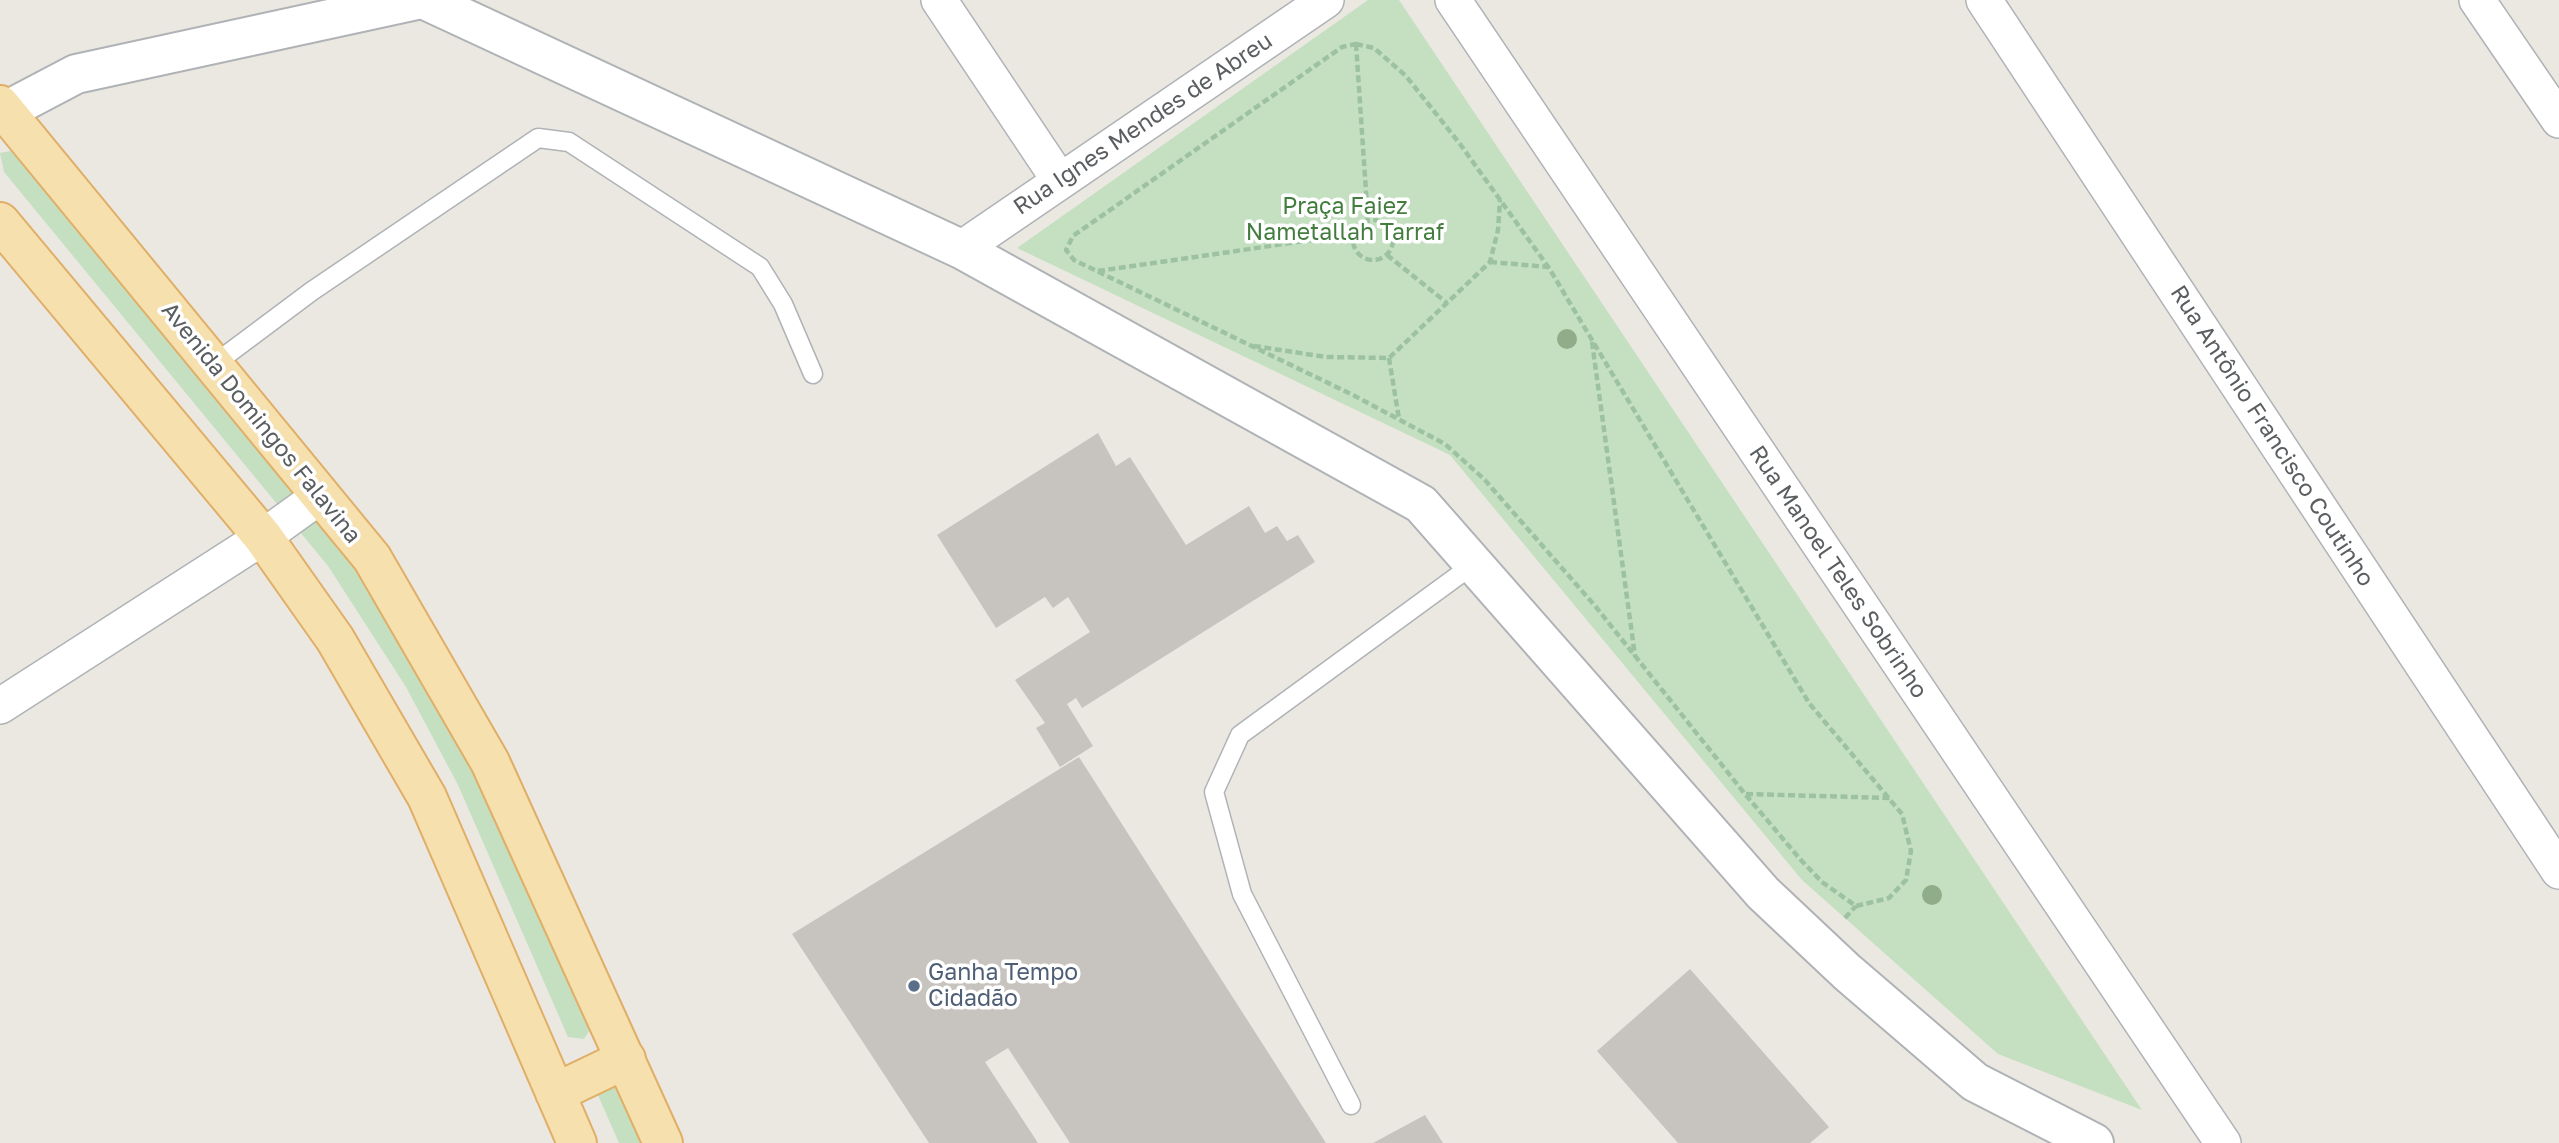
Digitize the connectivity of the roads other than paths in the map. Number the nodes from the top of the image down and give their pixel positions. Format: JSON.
{"nodes":[{"id":1,"x":417,"y":0,"type":"edge"},
{"id":2,"x":425,"y":0,"type":"edge"},
{"id":3,"x":939,"y":0,"type":"edge"},
{"id":4,"x":1326,"y":0,"type":"edge"},
{"id":5,"x":1453,"y":0,"type":"edge"},
{"id":6,"x":1984,"y":0,"type":"edge"},
{"id":7,"x":2477,"y":0,"type":"edge"},
{"id":8,"x":1,"y":110,"type":"edge"},
{"id":9,"x":2559,"y":120,"type":"edge"},
{"id":10,"x":1060,"y":181,"type":"junction"},
{"id":11,"x":0,"y":222,"type":"edge"},
{"id":12,"x":961,"y":248,"type":"junction"},
{"id":13,"x":213,"y":365,"type":"junction"},
{"id":14,"x":813,"y":374,"type":"dead end"},
{"id":15,"x":320,"y":496,"type":"junction"},
{"id":16,"x":263,"y":537,"type":"junction"},
{"id":17,"x":1474,"y":564,"type":"junction"},
{"id":18,"x":0,"y":706,"type":"edge"},
{"id":19,"x":2559,"y":871,"type":"edge"},
{"id":20,"x":626,"y":1059,"type":"junction"},
{"id":21,"x":555,"y":1093,"type":"junction"},
{"id":22,"x":1351,"y":1105,"type":"dead end"},
{"id":23,"x":577,"y":1143,"type":"edge"},
{"id":24,"x":663,"y":1143,"type":"edge"},
{"id":25,"x":2094,"y":1143,"type":"edge"},
{"id":26,"x":2223,"y":1143,"type":"edge"}],
"edges":[{"from":1,"to":8,"type":"street"},
{"from":2,"to":12,"type":"street"},
{"from":3,"to":10,"type":"street"},
{"from":4,"to":10,"type":"street","name":"Rua Ignes Mendes de Abreu"},
{"from":5,"to":26,"type":"street","name":"Rua Manoel Teles Sobrinho"},
{"from":6,"to":19,"type":"street","name":"Rua Antônio Francisco Coutinho"},
{"from":7,"to":9,"type":"street"},
{"from":8,"to":13,"type":"main road","name":"Avenida Domingos Falavina"},
{"from":10,"to":12,"type":"street","name":"Rua Ignes Mendes de Abreu"},
{"from":11,"to":16,"type":"main road"},
{"from":12,"to":17,"type":"street"},
{"from":13,"to":14,"type":"lane"},
{"from":13,"to":15,"type":"main road","name":"Avenida Domingos Falavina"},
{"from":15,"to":16,"type":"street"},
{"from":15,"to":20,"type":"main road","name":"Avenida Domingos Falavina"},
{"from":16,"to":18,"type":"street"},
{"from":16,"to":21,"type":"main road"},
{"from":17,"to":22,"type":"lane"},
{"from":17,"to":25,"type":"street"},
{"from":20,"to":21,"type":"main road"},
{"from":20,"to":24,"type":"main road","name":"Avenida Domingos Falavina"},
{"from":21,"to":23,"type":"main road"}]}
